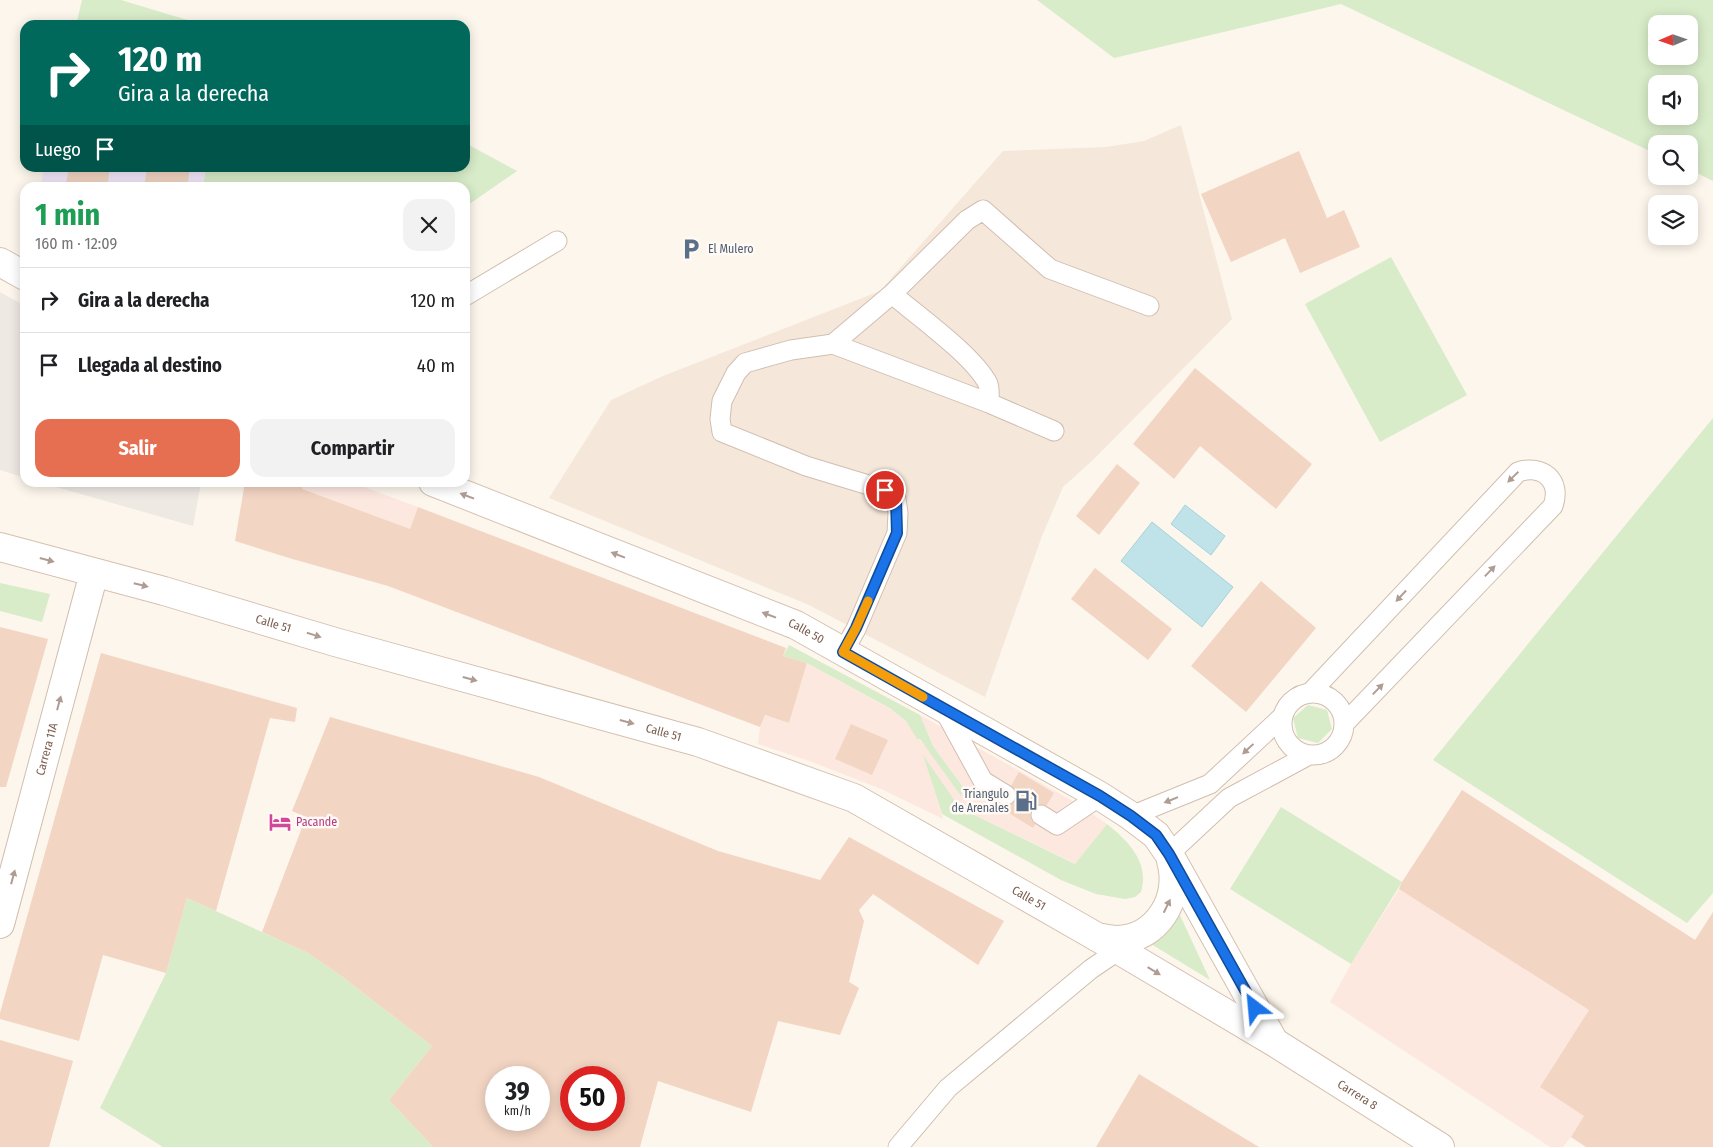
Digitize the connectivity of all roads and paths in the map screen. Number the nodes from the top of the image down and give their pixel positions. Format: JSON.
{"nodes":[{"id":1,"x":556,"y":241,"type":"dead end"},
{"id":2,"x":0,"y":262,"type":"edge"},
{"id":3,"x":20,"y":273,"type":"edge"},
{"id":4,"x":470,"y":293,"type":"edge"},
{"id":5,"x":892,"y":294,"type":"junction"},
{"id":6,"x":1150,"y":306,"type":"dead end"},
{"id":7,"x":833,"y":344,"type":"junction"},
{"id":8,"x":989,"y":403,"type":"junction"},
{"id":9,"x":1054,"y":431,"type":"dead end"},
{"id":10,"x":446,"y":487,"type":"edge"},
{"id":11,"x":0,"y":547,"type":"edge"},
{"id":12,"x":94,"y":573,"type":"junction"},
{"id":13,"x":843,"y":652,"type":"junction"},
{"id":14,"x":1311,"y":692,"type":"junction"},
{"id":15,"x":943,"y":708,"type":"junction"},
{"id":16,"x":1283,"y":716,"type":"junction"},
{"id":17,"x":1344,"y":724,"type":"junction"},
{"id":18,"x":1309,"y":755,"type":"junction"},
{"id":19,"x":1006,"y":795,"type":"dead end"},
{"id":20,"x":1100,"y":796,"type":"junction"},
{"id":21,"x":1041,"y":815,"type":"dead end"},
{"id":22,"x":1131,"y":816,"type":"junction"},
{"id":23,"x":1169,"y":854,"type":"junction"},
{"id":24,"x":0,"y":924,"type":"edge"},
{"id":25,"x":1108,"y":943,"type":"junction"},
{"id":26,"x":1274,"y":1042,"type":"junction"},
{"id":27,"x":898,"y":1147,"type":"edge"},
{"id":28,"x":1440,"y":1147,"type":"edge"}],
"edges":[{"from":1,"to":4,"type":"lane"},
{"from":2,"to":3,"type":"main road"},
{"from":5,"to":6,"type":"lane"},
{"from":5,"to":7,"type":"lane"},
{"from":5,"to":8,"type":"lane"},
{"from":7,"to":8,"type":"lane"},
{"from":7,"to":13,"type":"lane"},
{"from":8,"to":9,"type":"lane"},
{"from":13,"to":10,"type":"main road","name":"Calle 50","one_way":true},
{"from":11,"to":12,"type":"main road","name":"Calle 51","one_way":true},
{"from":24,"to":12,"type":"main road","name":"Carrera 11A","one_way":true},
{"from":12,"to":25,"type":"main road","name":"Calle 51","one_way":true},
{"from":13,"to":15,"type":"main road","name":"Calle 50"},
{"from":14,"to":16,"type":"lane"},
{"from":14,"to":17,"type":"lane"},
{"from":17,"to":14,"type":"lane","one_way":true},
{"from":15,"to":19,"type":"lane"},
{"from":15,"to":20,"type":"main road","name":"Calle 50"},
{"from":16,"to":18,"type":"lane"},
{"from":16,"to":22,"type":"lane","one_way":true},
{"from":17,"to":18,"type":"lane"},
{"from":18,"to":23,"type":"lane"},
{"from":20,"to":21,"type":"lane"},
{"from":20,"to":22,"type":"main road","name":"Calle 50"},
{"from":22,"to":23,"type":"main road","name":"Calle 50"},
{"from":25,"to":23,"type":"main road","one_way":true},
{"from":23,"to":26,"type":"main road","name":"Calle 50"},
{"from":25,"to":26,"type":"main road","name":"Calle 51","one_way":true},
{"from":25,"to":27,"type":"lane"},
{"from":26,"to":28,"type":"main road","name":"Carrera 8"}]}
